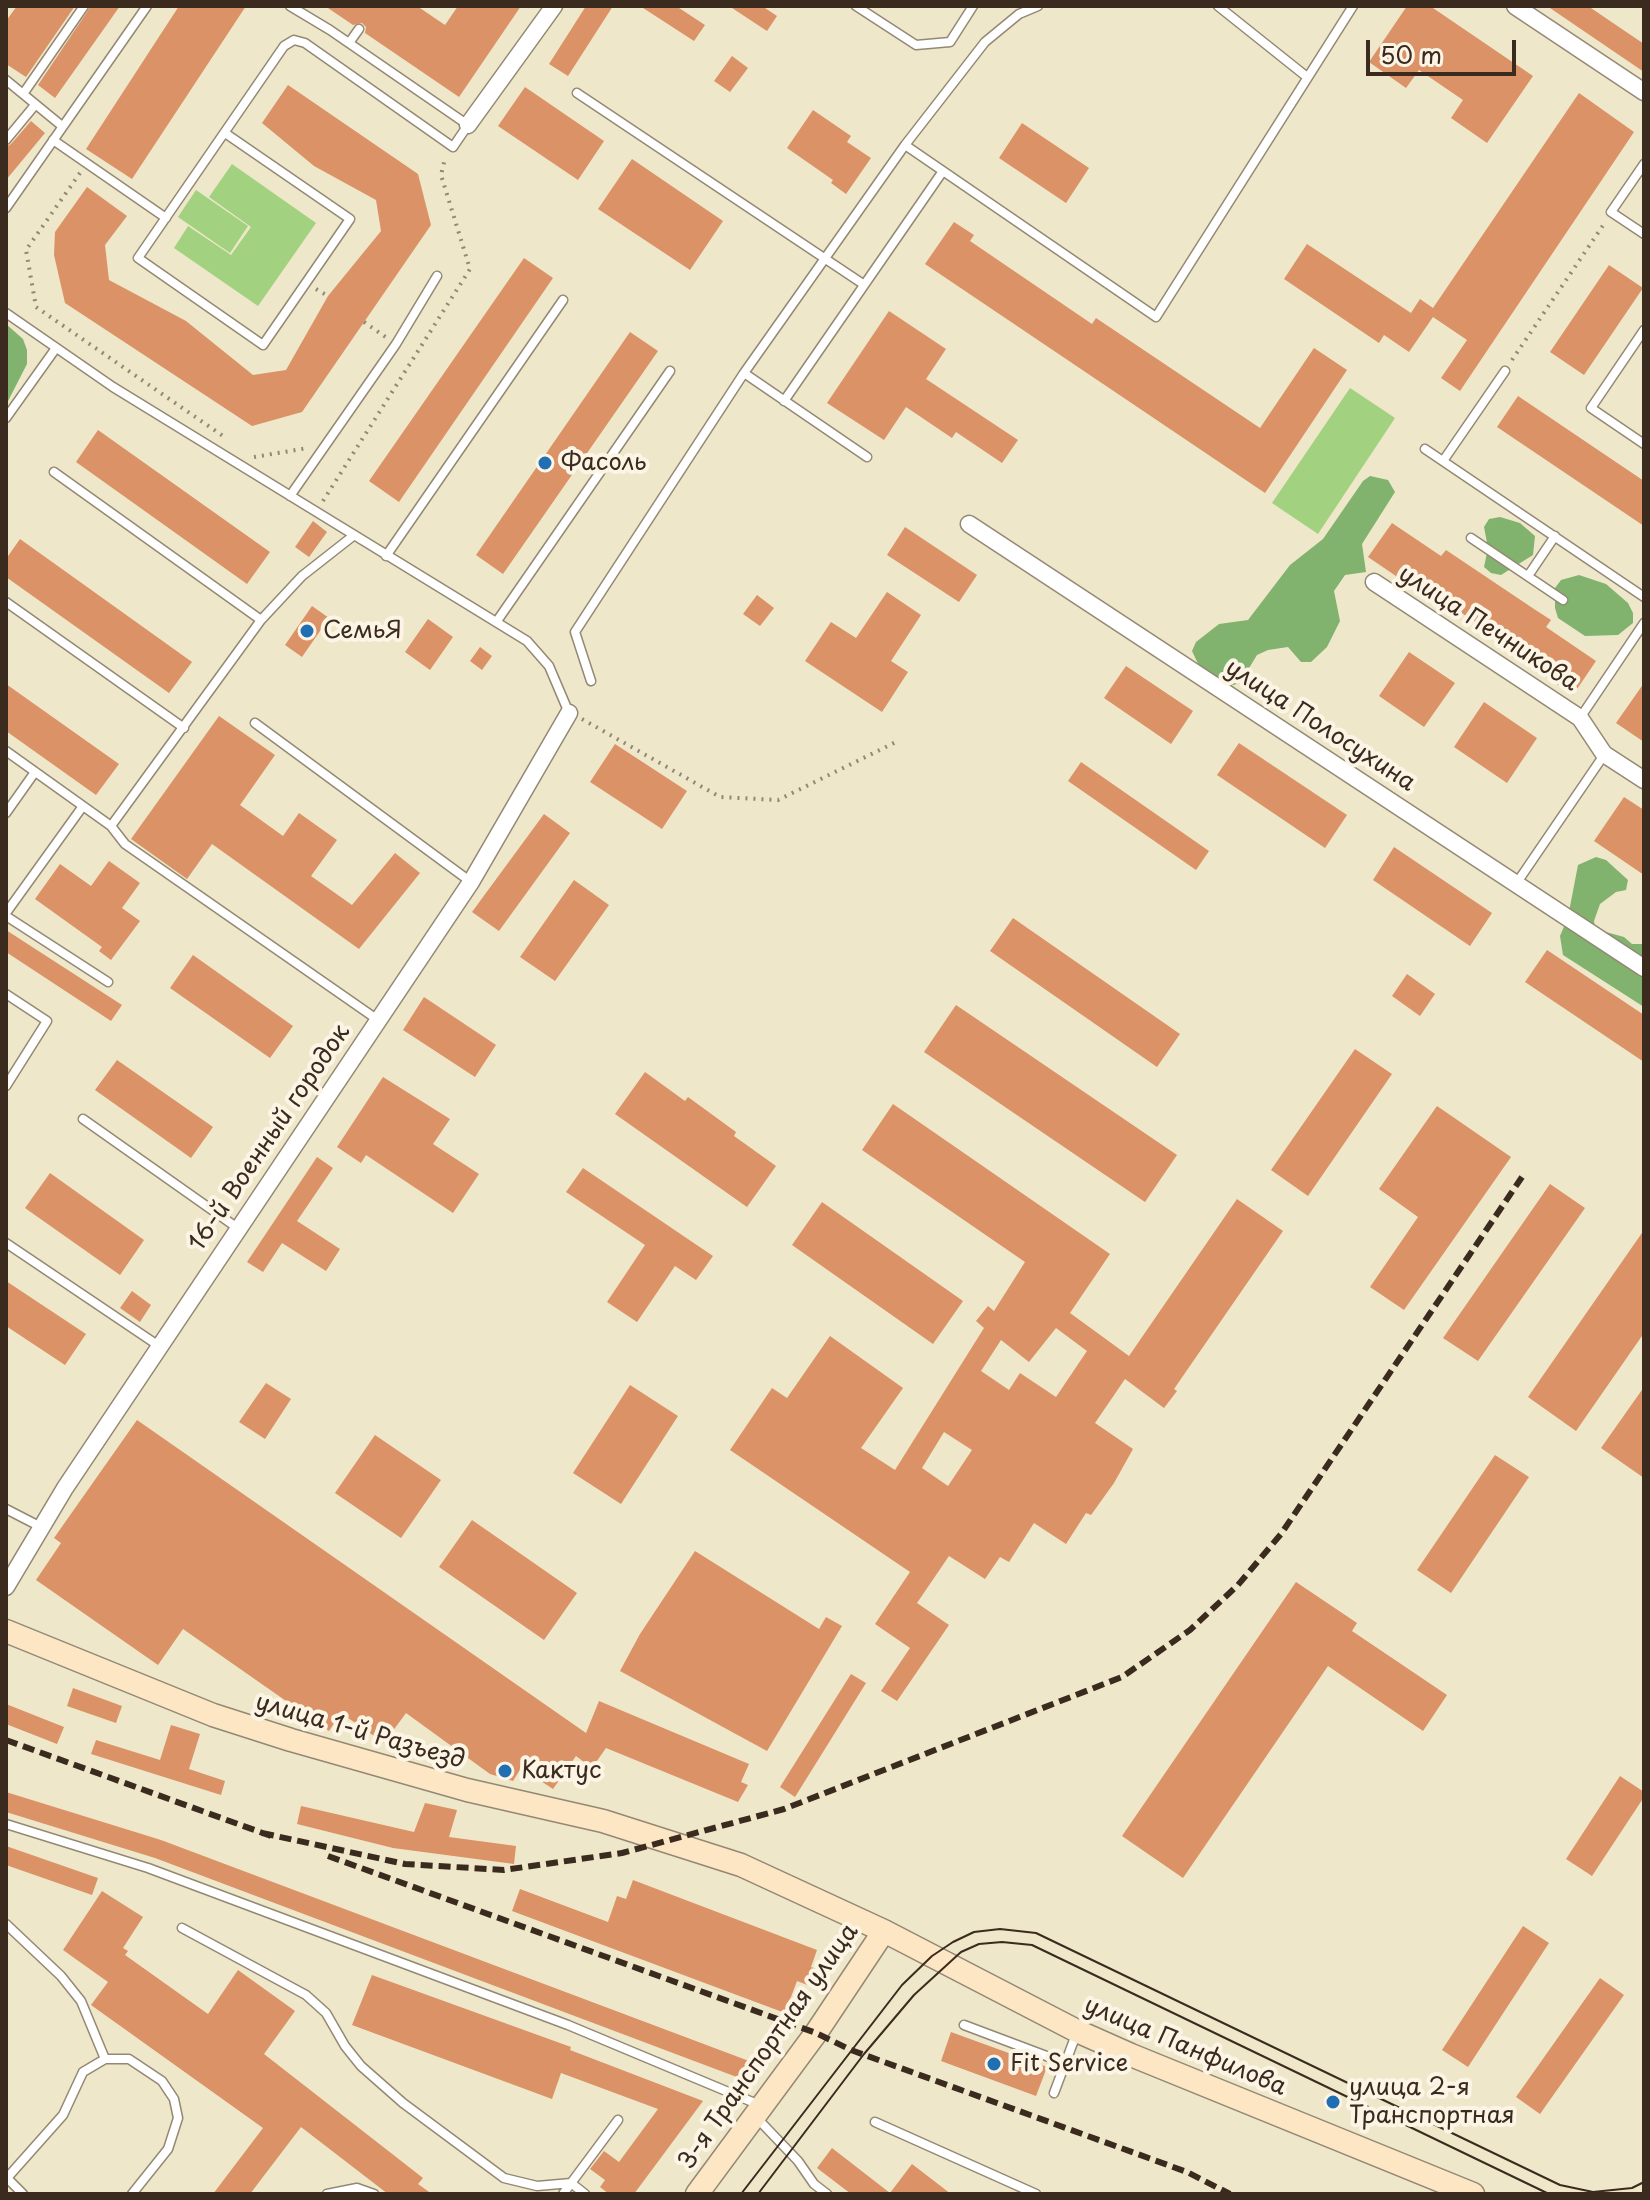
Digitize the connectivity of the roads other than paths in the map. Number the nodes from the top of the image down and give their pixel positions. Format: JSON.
{"nodes":[{"id":1,"x":84,"y":6,"type":"edge"},
{"id":2,"x":147,"y":6,"type":"edge"},
{"id":3,"x":290,"y":6,"type":"edge"},
{"id":4,"x":554,"y":6,"type":"edge"},
{"id":5,"x":856,"y":6,"type":"edge"},
{"id":6,"x":973,"y":6,"type":"edge"},
{"id":7,"x":1038,"y":6,"type":"edge"},
{"id":8,"x":1218,"y":6,"type":"edge"},
{"id":9,"x":1353,"y":6,"type":"edge"},
{"id":10,"x":1515,"y":6,"type":"edge"},
{"id":11,"x":359,"y":29,"type":"dead end"},
{"id":12,"x":349,"y":43,"type":"junction"},
{"id":13,"x":1307,"y":77,"type":"junction"},
{"id":14,"x":6,"y":80,"type":"edge"},
{"id":15,"x":1644,"y":92,"type":"edge"},
{"id":16,"x":577,"y":93,"type":"dead end"},
{"id":17,"x":23,"y":94,"type":"junction"},
{"id":18,"x":35,"y":105,"type":"junction"},
{"id":19,"x":468,"y":125,"type":"junction"},
{"id":20,"x":62,"y":126,"type":"junction"},
{"id":21,"x":225,"y":133,"type":"junction"},
{"id":22,"x":6,"y":140,"type":"edge"},
{"id":23,"x":53,"y":140,"type":"junction"},
{"id":24,"x":905,"y":145,"type":"junction"},
{"id":25,"x":1644,"y":164,"type":"edge"},
{"id":26,"x":943,"y":171,"type":"junction"},
{"id":27,"x":6,"y":208,"type":"edge"},
{"id":28,"x":166,"y":218,"type":"junction"},
{"id":29,"x":1644,"y":234,"type":"edge"},
{"id":30,"x":825,"y":258,"type":"junction"},
{"id":31,"x":437,"y":276,"type":"dead end"},
{"id":32,"x":863,"y":284,"type":"junction"},
{"id":33,"x":563,"y":300,"type":"dead end"},
{"id":34,"x":6,"y":313,"type":"edge"},
{"id":35,"x":1644,"y":330,"type":"edge"},
{"id":36,"x":56,"y":348,"type":"junction"},
{"id":37,"x":670,"y":371,"type":"dead end"},
{"id":38,"x":1505,"y":371,"type":"road end"},
{"id":39,"x":744,"y":373,"type":"junction"},
{"id":40,"x":784,"y":401,"type":"junction"},
{"id":41,"x":6,"y":418,"type":"edge"},
{"id":42,"x":1644,"y":444,"type":"edge"},
{"id":43,"x":1425,"y":449,"type":"dead end"},
{"id":44,"x":867,"y":457,"type":"dead end"},
{"id":45,"x":1443,"y":461,"type":"junction"},
{"id":46,"x":54,"y":472,"type":"dead end"},
{"id":47,"x":290,"y":496,"type":"junction"},
{"id":48,"x":969,"y":524,"type":"dead end"},
{"id":49,"x":353,"y":536,"type":"junction"},
{"id":50,"x":1555,"y":536,"type":"junction"},
{"id":51,"x":1471,"y":538,"type":"dead end"},
{"id":52,"x":386,"y":556,"type":"junction"},
{"id":53,"x":1528,"y":576,"type":"junction"},
{"id":54,"x":1374,"y":582,"type":"dead end"},
{"id":55,"x":1644,"y":597,"type":"edge"},
{"id":56,"x":1563,"y":600,"type":"dead end"},
{"id":57,"x":6,"y":602,"type":"edge"},
{"id":58,"x":261,"y":620,"type":"junction"},
{"id":59,"x":497,"y":621,"type":"junction"},
{"id":60,"x":1644,"y":623,"type":"edge"},
{"id":61,"x":591,"y":681,"type":"dead end"},
{"id":62,"x":569,"y":713,"type":"joint"},
{"id":63,"x":1580,"y":718,"type":"junction"},
{"id":64,"x":255,"y":723,"type":"dead end"},
{"id":65,"x":184,"y":728,"type":"junction"},
{"id":66,"x":6,"y":751,"type":"edge"},
{"id":67,"x":1604,"y":754,"type":"junction"},
{"id":68,"x":35,"y":772,"type":"junction"},
{"id":69,"x":1644,"y":780,"type":"edge"},
{"id":70,"x":83,"y":806,"type":"junction"},
{"id":71,"x":6,"y":813,"type":"edge"},
{"id":72,"x":111,"y":826,"type":"junction"},
{"id":73,"x":471,"y":882,"type":"junction"},
{"id":74,"x":1516,"y":884,"type":"junction"},
{"id":75,"x":6,"y":914,"type":"edge"},
{"id":76,"x":1644,"y":968,"type":"edge"},
{"id":77,"x":108,"y":982,"type":"dead end"},
{"id":78,"x":6,"y":994,"type":"edge"},
{"id":79,"x":378,"y":1020,"type":"junction"},
{"id":80,"x":6,"y":1086,"type":"edge"},
{"id":81,"x":83,"y":1119,"type":"dead end"},
{"id":82,"x":239,"y":1229,"type":"junction"},
{"id":83,"x":6,"y":1243,"type":"edge"},
{"id":84,"x":160,"y":1346,"type":"junction"},
{"id":85,"x":6,"y":1509,"type":"edge"},
{"id":86,"x":42,"y":1527,"type":"junction"},
{"id":87,"x":6,"y":1587,"type":"edge"},
{"id":88,"x":6,"y":1631,"type":"edge"},
{"id":89,"x":6,"y":1824,"type":"edge"},
{"id":90,"x":6,"y":1924,"type":"edge"},
{"id":91,"x":182,"y":1928,"type":"dead end"},
{"id":92,"x":884,"y":1931,"type":"junction"},
{"id":93,"x":964,"y":2025,"type":"dead end"},
{"id":94,"x":1077,"y":2031,"type":"junction"},
{"id":95,"x":105,"y":2059,"type":"junction"},
{"id":96,"x":1065,"y":2063,"type":"junction"},
{"id":97,"x":1054,"y":2093,"type":"dead end"},
{"id":98,"x":759,"y":2111,"type":"junction"},
{"id":99,"x":618,"y":2120,"type":"dead end"},
{"id":100,"x":875,"y":2122,"type":"dead end"},
{"id":101,"x":6,"y":2178,"type":"edge"},
{"id":102,"x":571,"y":2183,"type":"junction"},
{"id":103,"x":23,"y":2194,"type":"edge"},
{"id":104,"x":132,"y":2194,"type":"edge"},
{"id":105,"x":327,"y":2194,"type":"edge"},
{"id":106,"x":374,"y":2194,"type":"edge"},
{"id":107,"x":563,"y":2194,"type":"edge"},
{"id":108,"x":585,"y":2194,"type":"edge"},
{"id":109,"x":697,"y":2194,"type":"edge"},
{"id":110,"x":827,"y":2194,"type":"edge"},
{"id":111,"x":1036,"y":2194,"type":"edge"},
{"id":112,"x":1473,"y":2194,"type":"edge"}],
"edges":[{"from":1,"to":17,"type":"lane"},
{"from":2,"to":20,"type":"lane"},
{"from":3,"to":12,"type":"lane"},
{"from":4,"to":19,"type":"street"},
{"from":5,"to":6,"type":"lane"},
{"from":7,"to":24,"type":"lane"},
{"from":8,"to":13,"type":"lane"},
{"from":9,"to":13,"type":"lane"},
{"from":10,"to":15,"type":"street"},
{"from":11,"to":12,"type":"lane"},
{"from":12,"to":19,"type":"lane"},
{"from":13,"to":26,"type":"lane"},
{"from":14,"to":17,"type":"lane"},
{"from":16,"to":30,"type":"lane"},
{"from":17,"to":18,"type":"lane"},
{"from":18,"to":20,"type":"lane"},
{"from":18,"to":22,"type":"lane"},
{"from":19,"to":21,"type":"lane"},
{"from":20,"to":23,"type":"lane"},
{"from":21,"to":28,"type":"lane"},
{"from":21,"to":28,"type":"lane"},
{"from":23,"to":27,"type":"lane"},
{"from":23,"to":28,"type":"lane"},
{"from":24,"to":26,"type":"lane"},
{"from":24,"to":30,"type":"lane"},
{"from":25,"to":29,"type":"lane"},
{"from":26,"to":32,"type":"lane"},
{"from":30,"to":32,"type":"lane"},
{"from":30,"to":39,"type":"lane"},
{"from":31,"to":47,"type":"lane"},
{"from":32,"to":40,"type":"lane"},
{"from":33,"to":52,"type":"lane"},
{"from":34,"to":36,"type":"lane"},
{"from":35,"to":42,"type":"lane"},
{"from":36,"to":41,"type":"lane"},
{"from":36,"to":47,"type":"lane"},
{"from":37,"to":59,"type":"lane"},
{"from":38,"to":45,"type":"lane"},
{"from":39,"to":40,"type":"lane"},
{"from":39,"to":61,"type":"lane"},
{"from":40,"to":44,"type":"lane"},
{"from":43,"to":45,"type":"lane"},
{"from":45,"to":50,"type":"lane"},
{"from":46,"to":58,"type":"lane"},
{"from":47,"to":49,"type":"lane"},
{"from":48,"to":74,"type":"street","name":"улица Полосухина"},
{"from":49,"to":52,"type":"lane"},
{"from":49,"to":58,"type":"lane"},
{"from":50,"to":53,"type":"lane"},
{"from":50,"to":55,"type":"lane"},
{"from":51,"to":53,"type":"lane"},
{"from":52,"to":59,"type":"lane"},
{"from":53,"to":56,"type":"lane"},
{"from":54,"to":63,"type":"street","name":"улица Печникова"},
{"from":57,"to":65,"type":"lane"},
{"from":58,"to":65,"type":"lane"},
{"from":59,"to":62,"type":"lane"},
{"from":60,"to":63,"type":"lane"},
{"from":62,"to":73,"type":"street","name":"16-й Военный городок"},
{"from":63,"to":67,"type":"street","name":"улица Печникова"},
{"from":64,"to":73,"type":"lane"},
{"from":65,"to":72,"type":"lane"},
{"from":66,"to":68,"type":"lane"},
{"from":67,"to":69,"type":"street","name":"улица Печникова"},
{"from":67,"to":74,"type":"lane"},
{"from":68,"to":70,"type":"lane"},
{"from":68,"to":71,"type":"lane"},
{"from":70,"to":72,"type":"lane"},
{"from":70,"to":75,"type":"lane"},
{"from":72,"to":79,"type":"lane"},
{"from":73,"to":79,"type":"street","name":"16-й Военный городок"},
{"from":74,"to":76,"type":"street","name":"улица Полосухина"},
{"from":75,"to":77,"type":"lane"},
{"from":78,"to":80,"type":"lane"},
{"from":79,"to":82,"type":"street","name":"16-й Военный городок"},
{"from":81,"to":82,"type":"lane"},
{"from":82,"to":84,"type":"street","name":"16-й Военный городок"},
{"from":83,"to":84,"type":"lane"},
{"from":84,"to":86,"type":"street","name":"16-й Военный городок"},
{"from":85,"to":86,"type":"lane"},
{"from":86,"to":87,"type":"street","name":"16-й Военный городок"},
{"from":88,"to":92,"type":"main road","name":"улица 1-й Разъезд"},
{"from":89,"to":98,"type":"lane"},
{"from":90,"to":95,"type":"lane"},
{"from":91,"to":102,"type":"lane"},
{"from":92,"to":94,"type":"main road","name":"улица Панфилова"},
{"from":92,"to":98,"type":"main road","name":"3-я Транспортная улица"},
{"from":93,"to":96,"type":"lane"},
{"from":94,"to":96,"type":"lane"},
{"from":94,"to":112,"type":"main road","name":"улица Панфилова"},
{"from":95,"to":101,"type":"lane"},
{"from":95,"to":104,"type":"lane"},
{"from":96,"to":97,"type":"lane"},
{"from":98,"to":109,"type":"main road","name":"3-я Транспортная улица"},
{"from":98,"to":110,"type":"lane"},
{"from":99,"to":102,"type":"lane"},
{"from":100,"to":111,"type":"lane"},
{"from":101,"to":103,"type":"lane"},
{"from":102,"to":107,"type":"lane"},
{"from":102,"to":108,"type":"lane"},
{"from":105,"to":106,"type":"lane"}]}
